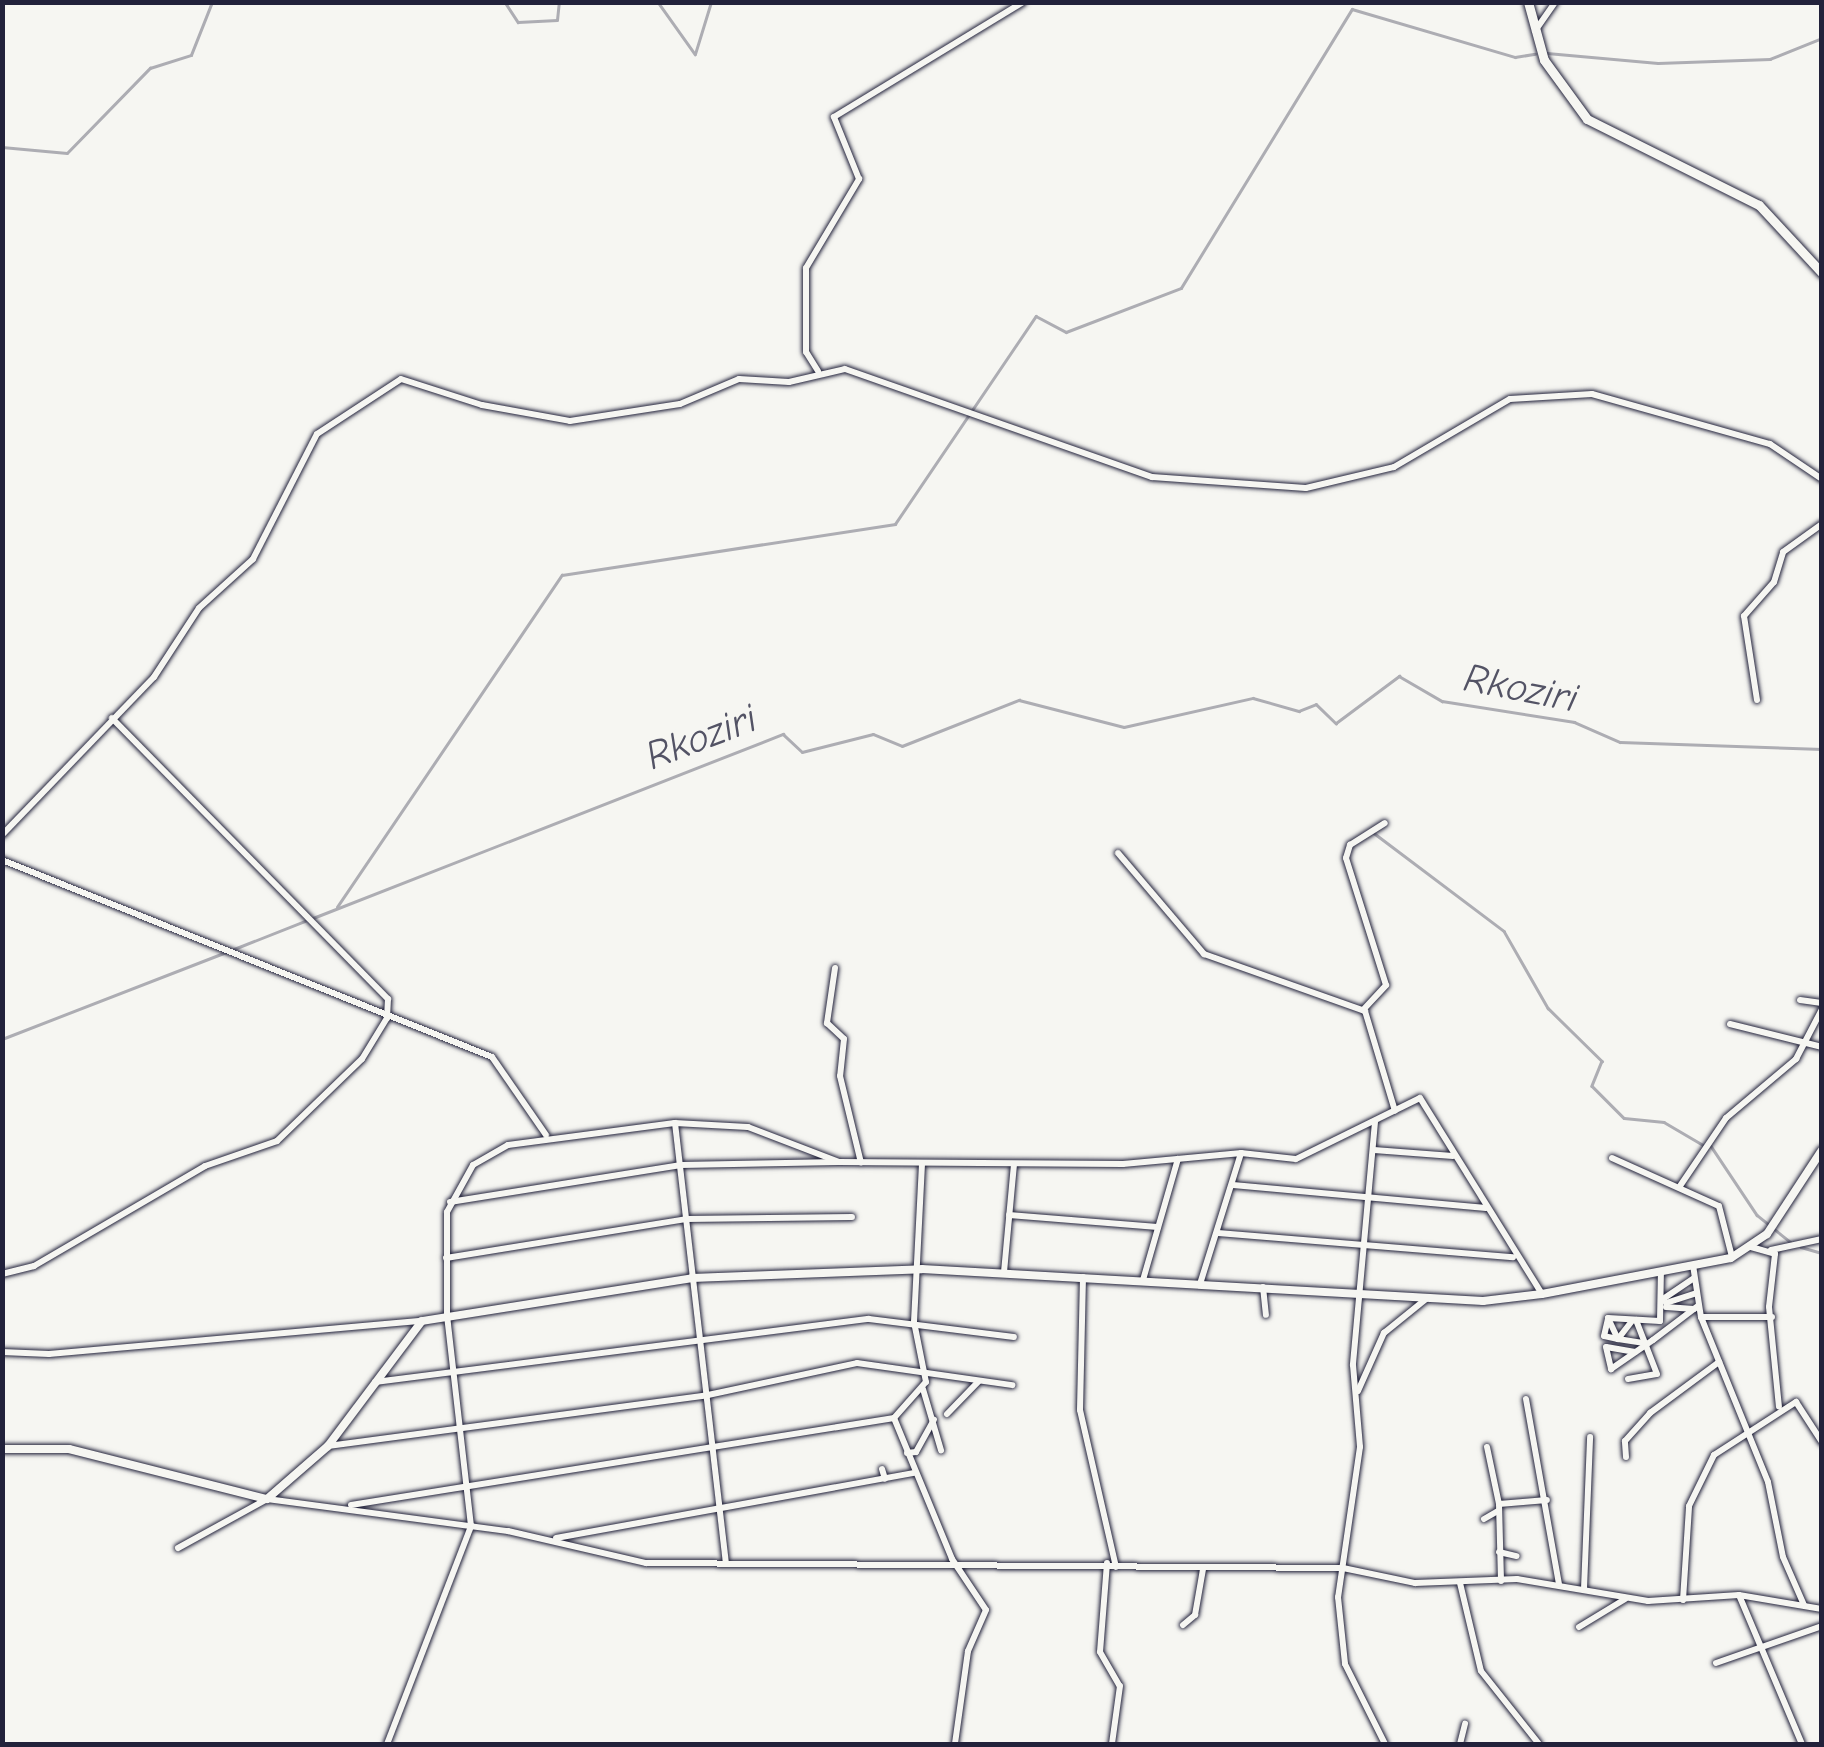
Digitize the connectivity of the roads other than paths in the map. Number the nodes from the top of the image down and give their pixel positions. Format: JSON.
{"nodes":[{"id":1,"x":1023,"y":2,"type":"edge"},
{"id":2,"x":1528,"y":2,"type":"edge"},
{"id":3,"x":1555,"y":2,"type":"edge"},
{"id":4,"x":1534,"y":32,"type":"junction"},
{"id":5,"x":1822,"y":274,"type":"edge"},
{"id":6,"x":818,"y":371,"type":"junction"},
{"id":7,"x":1822,"y":479,"type":"edge"},
{"id":8,"x":1822,"y":524,"type":"edge"},
{"id":9,"x":1758,"y":700,"type":"dead end"},
{"id":10,"x":112,"y":718,"type":"junction"},
{"id":11,"x":1385,"y":823,"type":"dead end"},
{"id":12,"x":2,"y":834,"type":"edge"},
{"id":13,"x":1118,"y":853,"type":"dead end"},
{"id":14,"x":2,"y":860,"type":"edge"},
{"id":15,"x":835,"y":968,"type":"dead end"},
{"id":16,"x":1800,"y":1000,"type":"dead end"},
{"id":17,"x":1822,"y":1006,"type":"edge"},
{"id":18,"x":1362,"y":1010,"type":"junction"},
{"id":19,"x":386,"y":1018,"type":"junction"},
{"id":20,"x":1730,"y":1024,"type":"dead end"},
{"id":21,"x":1806,"y":1044,"type":"junction"},
{"id":22,"x":1822,"y":1047,"type":"edge"},
{"id":23,"x":1395,"y":1111,"type":"junction"},
{"id":24,"x":1375,"y":1121,"type":"junction"},
{"id":25,"x":675,"y":1123,"type":"junction"},
{"id":26,"x":546,"y":1135,"type":"junction"},
{"id":27,"x":1374,"y":1150,"type":"junction"},
{"id":28,"x":1241,"y":1153,"type":"junction"},
{"id":29,"x":1820,"y":1154,"type":"edge"},
{"id":30,"x":1453,"y":1156,"type":"junction"},
{"id":31,"x":1612,"y":1158,"type":"dead end"},
{"id":32,"x":1178,"y":1159,"type":"junction"},
{"id":33,"x":839,"y":1162,"type":"junction"},
{"id":34,"x":861,"y":1163,"type":"junction"},
{"id":35,"x":922,"y":1164,"type":"junction"},
{"id":36,"x":1014,"y":1164,"type":"junction"},
{"id":37,"x":681,"y":1165,"type":"junction"},
{"id":38,"x":1234,"y":1185,"type":"junction"},
{"id":39,"x":1680,"y":1186,"type":"junction"},
{"id":40,"x":1369,"y":1198,"type":"junction"},
{"id":41,"x":450,"y":1202,"type":"junction"},
{"id":42,"x":1486,"y":1208,"type":"junction"},
{"id":43,"x":1010,"y":1215,"type":"junction"},
{"id":44,"x":852,"y":1217,"type":"dead end"},
{"id":45,"x":686,"y":1218,"type":"junction"},
{"id":46,"x":1158,"y":1226,"type":"junction"},
{"id":47,"x":1218,"y":1233,"type":"junction"},
{"id":48,"x":1764,"y":1237,"type":"junction"},
{"id":49,"x":1822,"y":1239,"type":"edge"},
{"id":50,"x":1366,"y":1246,"type":"junction"},
{"id":51,"x":1750,"y":1247,"type":"junction"},
{"id":52,"x":1782,"y":1248,"type":"junction"},
{"id":53,"x":1771,"y":1250,"type":"junction"},
{"id":54,"x":1732,"y":1257,"type":"junction"},
{"id":55,"x":446,"y":1258,"type":"junction"},
{"id":56,"x":1514,"y":1258,"type":"junction"},
{"id":57,"x":1692,"y":1265,"type":"junction"},
{"id":58,"x":922,"y":1269,"type":"junction"},
{"id":59,"x":1661,"y":1271,"type":"junction"},
{"id":60,"x":1004,"y":1272,"type":"junction"},
{"id":61,"x":2,"y":1274,"type":"edge"},
{"id":62,"x":1084,"y":1276,"type":"junction"},
{"id":63,"x":692,"y":1278,"type":"junction"},
{"id":64,"x":1694,"y":1278,"type":"junction"},
{"id":65,"x":1143,"y":1280,"type":"junction"},
{"id":66,"x":1200,"y":1284,"type":"junction"},
{"id":67,"x":1263,"y":1287,"type":"junction"},
{"id":68,"x":1696,"y":1293,"type":"junction"},
{"id":69,"x":1360,"y":1294,"type":"junction"},
{"id":70,"x":1542,"y":1294,"type":"junction"},
{"id":71,"x":1427,"y":1298,"type":"junction"},
{"id":72,"x":1665,"y":1308,"type":"junction"},
{"id":73,"x":1696,"y":1308,"type":"junction"},
{"id":74,"x":1266,"y":1315,"type":"dead end"},
{"id":75,"x":447,"y":1316,"type":"junction"},
{"id":76,"x":1700,"y":1317,"type":"junction"},
{"id":77,"x":1772,"y":1317,"type":"junction"},
{"id":78,"x":1608,"y":1318,"type":"junction"},
{"id":79,"x":1622,"y":1319,"type":"junction"},
{"id":80,"x":1634,"y":1320,"type":"junction"},
{"id":81,"x":422,"y":1321,"type":"junction"},
{"id":82,"x":914,"y":1322,"type":"junction"},
{"id":83,"x":1677,"y":1322,"type":"junction"},
{"id":84,"x":1014,"y":1336,"type":"dead end"},
{"id":85,"x":702,"y":1338,"type":"junction"},
{"id":86,"x":1619,"y":1339,"type":"junction"},
{"id":87,"x":2,"y":1352,"type":"edge"},
{"id":88,"x":1644,"y":1354,"type":"junction"},
{"id":89,"x":1720,"y":1362,"type":"junction"},
{"id":90,"x":453,"y":1373,"type":"junction"},
{"id":91,"x":926,"y":1376,"type":"junction"},
{"id":92,"x":1628,"y":1378,"type":"dead end"},
{"id":93,"x":374,"y":1382,"type":"junction"},
{"id":94,"x":978,"y":1382,"type":"junction"},
{"id":95,"x":1012,"y":1385,"type":"dead end"},
{"id":96,"x":924,"y":1388,"type":"junction"},
{"id":97,"x":1357,"y":1392,"type":"junction"},
{"id":98,"x":708,"y":1395,"type":"junction"},
{"id":99,"x":1526,"y":1398,"type":"dead end"},
{"id":100,"x":1779,"y":1407,"type":"junction"},
{"id":101,"x":947,"y":1414,"type":"dead end"},
{"id":102,"x":894,"y":1418,"type":"junction"},
{"id":103,"x":934,"y":1419,"type":"junction"},
{"id":104,"x":459,"y":1429,"type":"junction"},
{"id":105,"x":1744,"y":1430,"type":"junction"},
{"id":106,"x":1590,"y":1437,"type":"dead end"},
{"id":107,"x":1822,"y":1442,"type":"edge"},
{"id":108,"x":328,"y":1446,"type":"junction"},
{"id":109,"x":1487,"y":1447,"type":"dead end"},
{"id":110,"x":2,"y":1450,"type":"edge"},
{"id":111,"x":941,"y":1450,"type":"dead end"},
{"id":112,"x":714,"y":1452,"type":"junction"},
{"id":113,"x":907,"y":1453,"type":"junction"},
{"id":114,"x":1626,"y":1458,"type":"dead end"},
{"id":115,"x":882,"y":1469,"type":"dead end"},
{"id":116,"x":914,"y":1473,"type":"junction"},
{"id":117,"x":885,"y":1479,"type":"junction"},
{"id":118,"x":466,"y":1485,"type":"junction"},
{"id":119,"x":1509,"y":1491,"type":"dead end"},
{"id":120,"x":1497,"y":1493,"type":"junction"},
{"id":121,"x":267,"y":1499,"type":"junction"},
{"id":122,"x":1547,"y":1500,"type":"junction"},
{"id":123,"x":348,"y":1506,"type":"junction"},
{"id":124,"x":1499,"y":1507,"type":"junction"},
{"id":125,"x":721,"y":1511,"type":"junction"},
{"id":126,"x":1484,"y":1519,"type":"dead end"},
{"id":127,"x":470,"y":1526,"type":"junction"},
{"id":128,"x":550,"y":1539,"type":"junction"},
{"id":129,"x":178,"y":1548,"type":"dead end"},
{"id":130,"x":1498,"y":1552,"type":"junction"},
{"id":131,"x":1517,"y":1556,"type":"dead end"},
{"id":132,"x":952,"y":1559,"type":"junction"},
{"id":133,"x":726,"y":1561,"type":"junction"},
{"id":134,"x":1110,"y":1566,"type":"junction"},
{"id":135,"x":1343,"y":1568,"type":"junction"},
{"id":136,"x":1203,"y":1570,"type":"junction"},
{"id":137,"x":1501,"y":1581,"type":"junction"},
{"id":138,"x":1460,"y":1583,"type":"junction"},
{"id":139,"x":1559,"y":1584,"type":"junction"},
{"id":140,"x":1584,"y":1589,"type":"junction"},
{"id":141,"x":1739,"y":1595,"type":"junction"},
{"id":142,"x":1626,"y":1598,"type":"junction"},
{"id":143,"x":1683,"y":1600,"type":"junction"},
{"id":144,"x":1804,"y":1605,"type":"junction"},
{"id":145,"x":1822,"y":1608,"type":"edge"},
{"id":146,"x":1183,"y":1625,"type":"dead end"},
{"id":147,"x":1579,"y":1626,"type":"dead end"},
{"id":148,"x":1822,"y":1626,"type":"edge"},
{"id":149,"x":1467,"y":1627,"type":"junction"},
{"id":150,"x":1480,"y":1631,"type":"dead end"},
{"id":151,"x":1757,"y":1648,"type":"junction"},
{"id":152,"x":1716,"y":1663,"type":"dead end"},
{"id":153,"x":1464,"y":1724,"type":"dead end"},
{"id":154,"x":388,"y":1744,"type":"edge"},
{"id":155,"x":955,"y":1744,"type":"edge"},
{"id":156,"x":1112,"y":1744,"type":"edge"},
{"id":157,"x":1385,"y":1744,"type":"edge"},
{"id":158,"x":1460,"y":1744,"type":"edge"},
{"id":159,"x":1539,"y":1744,"type":"edge"},
{"id":160,"x":1802,"y":1744,"type":"edge"}],
"edges":[{"from":1,"to":6,"type":"street"},
{"from":2,"to":4,"type":"main road"},
{"from":3,"to":4,"type":"street"},
{"from":4,"to":5,"type":"main road"},
{"from":6,"to":7,"type":"street"},
{"from":6,"to":10,"type":"street"},
{"from":8,"to":9,"type":"street"},
{"from":10,"to":12,"type":"street"},
{"from":10,"to":19,"type":"street"},
{"from":11,"to":18,"type":"street"},
{"from":13,"to":18,"type":"street"},
{"from":14,"to":19,"type":"street"},
{"from":15,"to":34,"type":"street"},
{"from":16,"to":17,"type":"street"},
{"from":17,"to":21,"type":"street"},
{"from":18,"to":23,"type":"street"},
{"from":19,"to":26,"type":"street"},
{"from":19,"to":61,"type":"street"},
{"from":20,"to":21,"type":"street"},
{"from":21,"to":22,"type":"street"},
{"from":21,"to":39,"type":"street"},
{"from":23,"to":24,"type":"street"},
{"from":23,"to":30,"type":"street"},
{"from":24,"to":27,"type":"street"},
{"from":24,"to":28,"type":"street"},
{"from":25,"to":26,"type":"street"},
{"from":25,"to":33,"type":"street"},
{"from":25,"to":37,"type":"street"},
{"from":26,"to":41,"type":"street"},
{"from":27,"to":30,"type":"street"},
{"from":27,"to":40,"type":"street"},
{"from":28,"to":32,"type":"street"},
{"from":28,"to":38,"type":"street"},
{"from":29,"to":48,"type":"street"},
{"from":30,"to":42,"type":"street"},
{"from":31,"to":39,"type":"street"},
{"from":32,"to":36,"type":"street"},
{"from":32,"to":46,"type":"street"},
{"from":33,"to":34,"type":"street"},
{"from":33,"to":37,"type":"street"},
{"from":34,"to":35,"type":"street"},
{"from":35,"to":36,"type":"street"},
{"from":35,"to":58,"type":"street"},
{"from":36,"to":43,"type":"street"},
{"from":37,"to":41,"type":"street"},
{"from":37,"to":45,"type":"street"},
{"from":38,"to":40,"type":"street"},
{"from":38,"to":47,"type":"street"},
{"from":39,"to":54,"type":"street"},
{"from":40,"to":42,"type":"street"},
{"from":40,"to":50,"type":"street"},
{"from":41,"to":55,"type":"street"},
{"from":42,"to":56,"type":"street"},
{"from":43,"to":46,"type":"street"},
{"from":43,"to":60,"type":"street"},
{"from":44,"to":45,"type":"street"},
{"from":45,"to":55,"type":"street"},
{"from":45,"to":63,"type":"street"},
{"from":46,"to":65,"type":"street"},
{"from":47,"to":50,"type":"street"},
{"from":47,"to":66,"type":"street"},
{"from":48,"to":51,"type":"street"},
{"from":48,"to":52,"type":"street"},
{"from":49,"to":52,"type":"street"},
{"from":50,"to":56,"type":"street"},
{"from":50,"to":69,"type":"street"},
{"from":51,"to":53,"type":"street"},
{"from":51,"to":54,"type":"street"},
{"from":52,"to":53,"type":"street"},
{"from":53,"to":77,"type":"street"},
{"from":54,"to":57,"type":"street"},
{"from":55,"to":75,"type":"street"},
{"from":56,"to":70,"type":"street"},
{"from":57,"to":59,"type":"street"},
{"from":57,"to":64,"type":"street"},
{"from":58,"to":60,"type":"street"},
{"from":58,"to":63,"type":"street"},
{"from":58,"to":82,"type":"street"},
{"from":59,"to":70,"type":"street"},
{"from":59,"to":72,"type":"street"},
{"from":60,"to":62,"type":"street"},
{"from":62,"to":65,"type":"street"},
{"from":62,"to":134,"type":"street"},
{"from":63,"to":75,"type":"street"},
{"from":63,"to":85,"type":"street"},
{"from":64,"to":68,"type":"street"},
{"from":64,"to":72,"type":"street"},
{"from":65,"to":66,"type":"street"},
{"from":66,"to":67,"type":"street"},
{"from":67,"to":69,"type":"street"},
{"from":67,"to":74,"type":"street"},
{"from":68,"to":72,"type":"street"},
{"from":68,"to":73,"type":"street"},
{"from":69,"to":71,"type":"street"},
{"from":69,"to":97,"type":"street"},
{"from":70,"to":71,"type":"street"},
{"from":71,"to":97,"type":"street"},
{"from":72,"to":73,"type":"street"},
{"from":72,"to":80,"type":"street"},
{"from":72,"to":83,"type":"street"},
{"from":73,"to":76,"type":"street"},
{"from":73,"to":83,"type":"street"},
{"from":75,"to":81,"type":"street"},
{"from":75,"to":90,"type":"street"},
{"from":76,"to":77,"type":"street"},
{"from":76,"to":89,"type":"street"},
{"from":77,"to":100,"type":"street"},
{"from":78,"to":79,"type":"street"},
{"from":78,"to":86,"type":"street"},
{"from":78,"to":86,"type":"street"},
{"from":79,"to":80,"type":"street"},
{"from":79,"to":86,"type":"street"},
{"from":80,"to":86,"type":"street"},
{"from":80,"to":88,"type":"street"},
{"from":81,"to":87,"type":"street"},
{"from":81,"to":93,"type":"street"},
{"from":82,"to":84,"type":"street"},
{"from":82,"to":85,"type":"street"},
{"from":82,"to":91,"type":"street"},
{"from":83,"to":88,"type":"street"},
{"from":85,"to":90,"type":"street"},
{"from":85,"to":98,"type":"street"},
{"from":86,"to":88,"type":"street"},
{"from":88,"to":88,"type":"street"},
{"from":88,"to":92,"type":"street"},
{"from":89,"to":105,"type":"street"},
{"from":89,"to":114,"type":"street"},
{"from":90,"to":93,"type":"street"},
{"from":90,"to":104,"type":"street"},
{"from":91,"to":94,"type":"street"},
{"from":91,"to":96,"type":"street"},
{"from":91,"to":98,"type":"street"},
{"from":93,"to":108,"type":"street"},
{"from":94,"to":95,"type":"street"},
{"from":94,"to":101,"type":"street"},
{"from":96,"to":102,"type":"street"},
{"from":96,"to":103,"type":"street"},
{"from":97,"to":135,"type":"street"},
{"from":98,"to":104,"type":"street"},
{"from":98,"to":112,"type":"street"},
{"from":99,"to":122,"type":"street"},
{"from":100,"to":105,"type":"street"},
{"from":100,"to":107,"type":"street"},
{"from":102,"to":112,"type":"street"},
{"from":102,"to":113,"type":"street"},
{"from":103,"to":111,"type":"street"},
{"from":103,"to":113,"type":"street"},
{"from":104,"to":108,"type":"street"},
{"from":104,"to":118,"type":"street"},
{"from":105,"to":143,"type":"street"},
{"from":105,"to":144,"type":"street"},
{"from":106,"to":140,"type":"street"},
{"from":108,"to":121,"type":"street"},
{"from":109,"to":120,"type":"street"},
{"from":110,"to":121,"type":"street"},
{"from":112,"to":118,"type":"street"},
{"from":112,"to":125,"type":"street"},
{"from":113,"to":116,"type":"street"},
{"from":115,"to":117,"type":"street"},
{"from":116,"to":117,"type":"street"},
{"from":116,"to":132,"type":"street"},
{"from":117,"to":125,"type":"street"},
{"from":118,"to":123,"type":"street"},
{"from":118,"to":127,"type":"street"},
{"from":119,"to":120,"type":"street"},
{"from":120,"to":124,"type":"street"},
{"from":121,"to":123,"type":"street"},
{"from":121,"to":129,"type":"street"},
{"from":122,"to":124,"type":"street"},
{"from":122,"to":139,"type":"street"},
{"from":123,"to":127,"type":"street"},
{"from":124,"to":126,"type":"street"},
{"from":124,"to":130,"type":"street"},
{"from":125,"to":128,"type":"street"},
{"from":125,"to":133,"type":"street"},
{"from":127,"to":128,"type":"street"},
{"from":127,"to":154,"type":"street"},
{"from":128,"to":133,"type":"street"},
{"from":130,"to":131,"type":"street"},
{"from":130,"to":137,"type":"street"},
{"from":132,"to":133,"type":"street"},
{"from":132,"to":134,"type":"street"},
{"from":132,"to":155,"type":"street"},
{"from":134,"to":136,"type":"street"},
{"from":134,"to":156,"type":"street"},
{"from":135,"to":136,"type":"street"},
{"from":135,"to":138,"type":"street"},
{"from":135,"to":157,"type":"street"},
{"from":136,"to":146,"type":"street"},
{"from":137,"to":138,"type":"street"},
{"from":137,"to":139,"type":"street"},
{"from":138,"to":149,"type":"street"},
{"from":139,"to":140,"type":"street"},
{"from":140,"to":142,"type":"street"},
{"from":141,"to":143,"type":"street"},
{"from":141,"to":144,"type":"street"},
{"from":141,"to":151,"type":"street"},
{"from":142,"to":143,"type":"street"},
{"from":142,"to":147,"type":"street"},
{"from":144,"to":145,"type":"street"},
{"from":148,"to":151,"type":"street"},
{"from":149,"to":150,"type":"street"},
{"from":149,"to":159,"type":"street"},
{"from":151,"to":152,"type":"street"},
{"from":151,"to":160,"type":"street"},
{"from":153,"to":158,"type":"street"}]}
